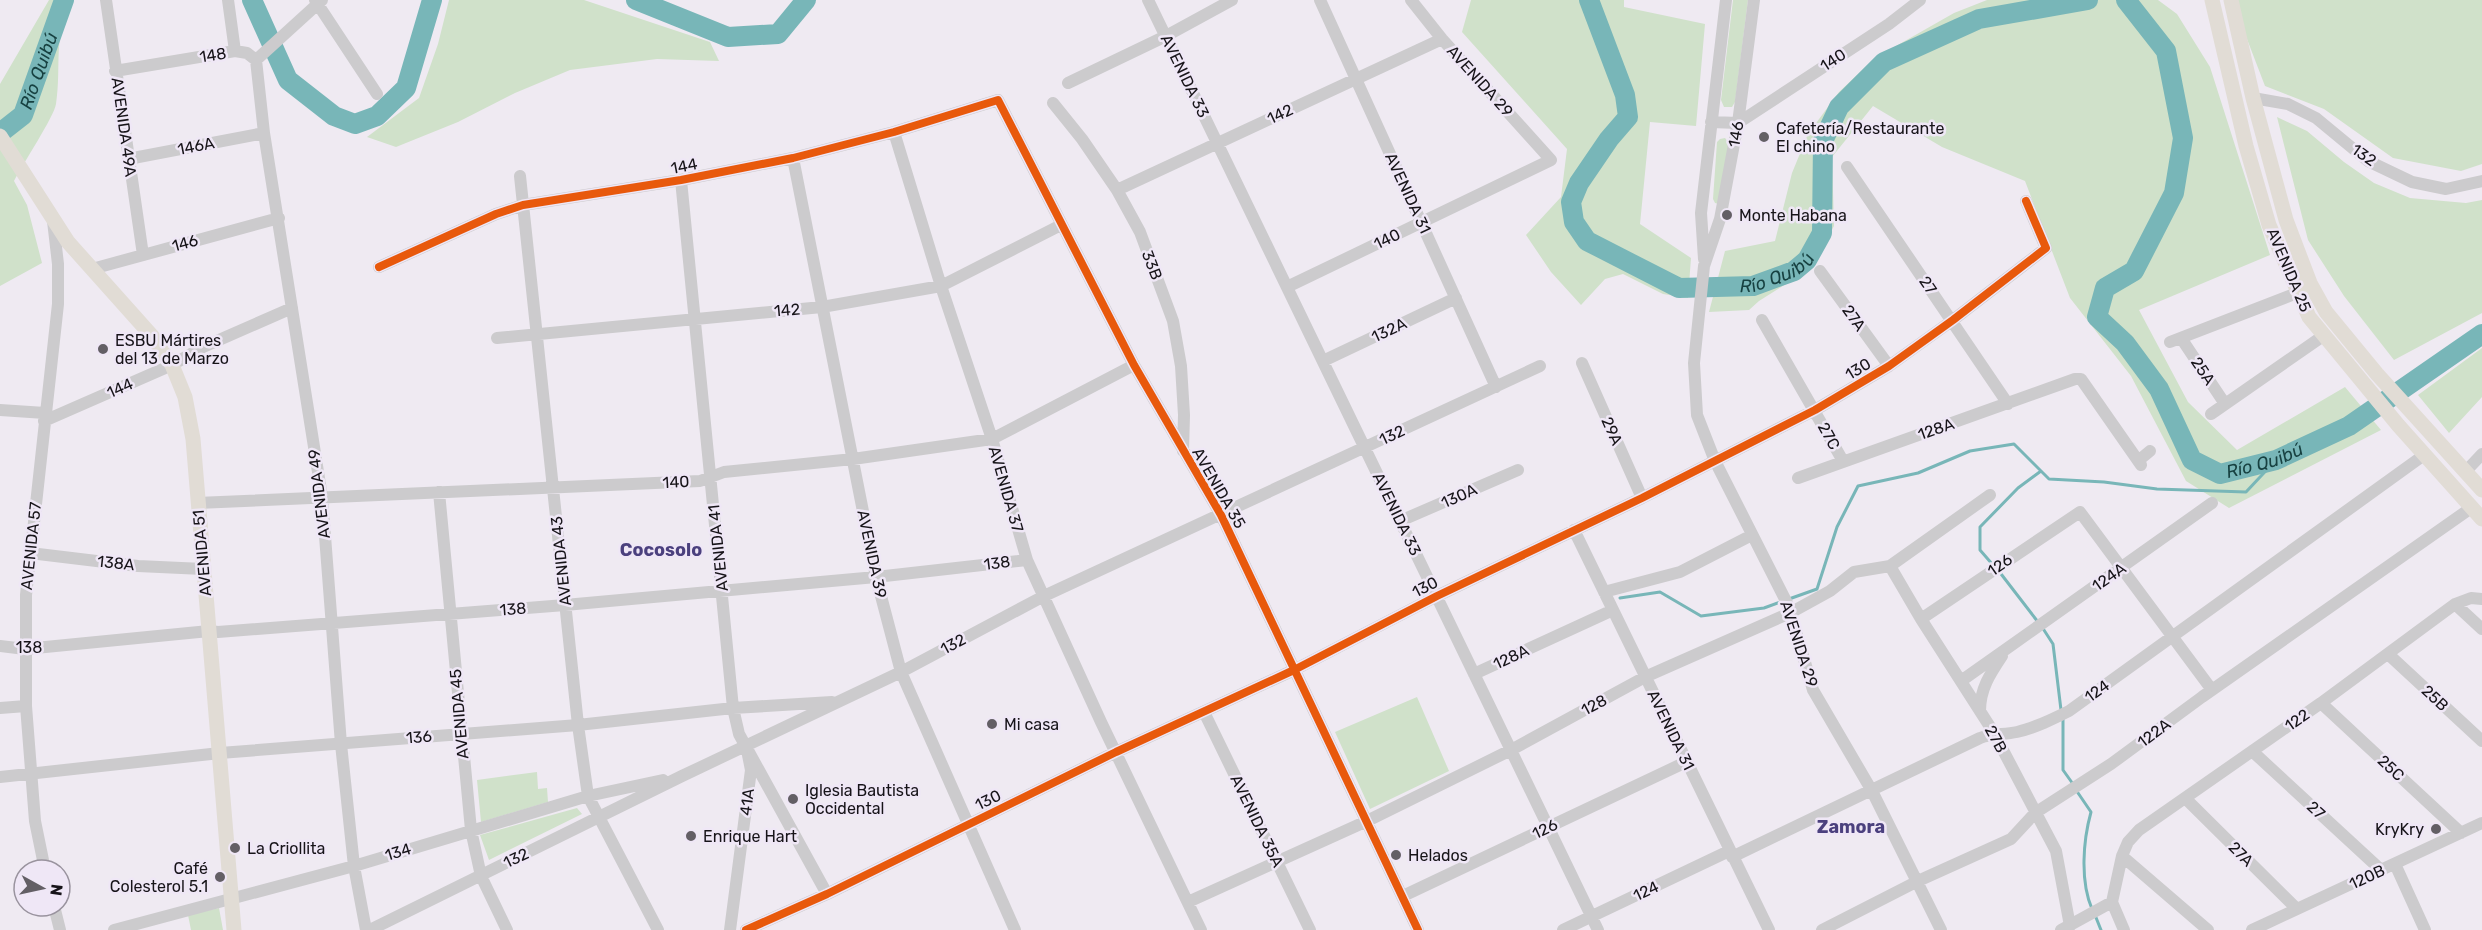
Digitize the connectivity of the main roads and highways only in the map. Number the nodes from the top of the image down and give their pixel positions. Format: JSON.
{"nodes":[{"id":1,"x":2205,"y":0,"type":"edge"},
{"id":2,"x":2212,"y":0,"type":"edge"},
{"id":3,"x":2231,"y":0,"type":"edge"},
{"id":4,"x":2227,"y":64,"type":"junction"},
{"id":5,"x":0,"y":136,"type":"edge"},
{"id":6,"x":2482,"y":490,"type":"edge"},
{"id":7,"x":2482,"y":519,"type":"edge"},
{"id":8,"x":234,"y":930,"type":"edge"}],
"edges":[{"from":1,"to":4,"type":"main road"},
{"from":2,"to":4,"type":"main road","name":"AVENIDA 25"},
{"from":3,"to":6,"type":"main road","name":"AVENIDA 25"},
{"from":4,"to":7,"type":"main road","name":"AVENIDA 25"},
{"from":5,"to":8,"type":"main road","name":"AVENIDA 51"}]}
